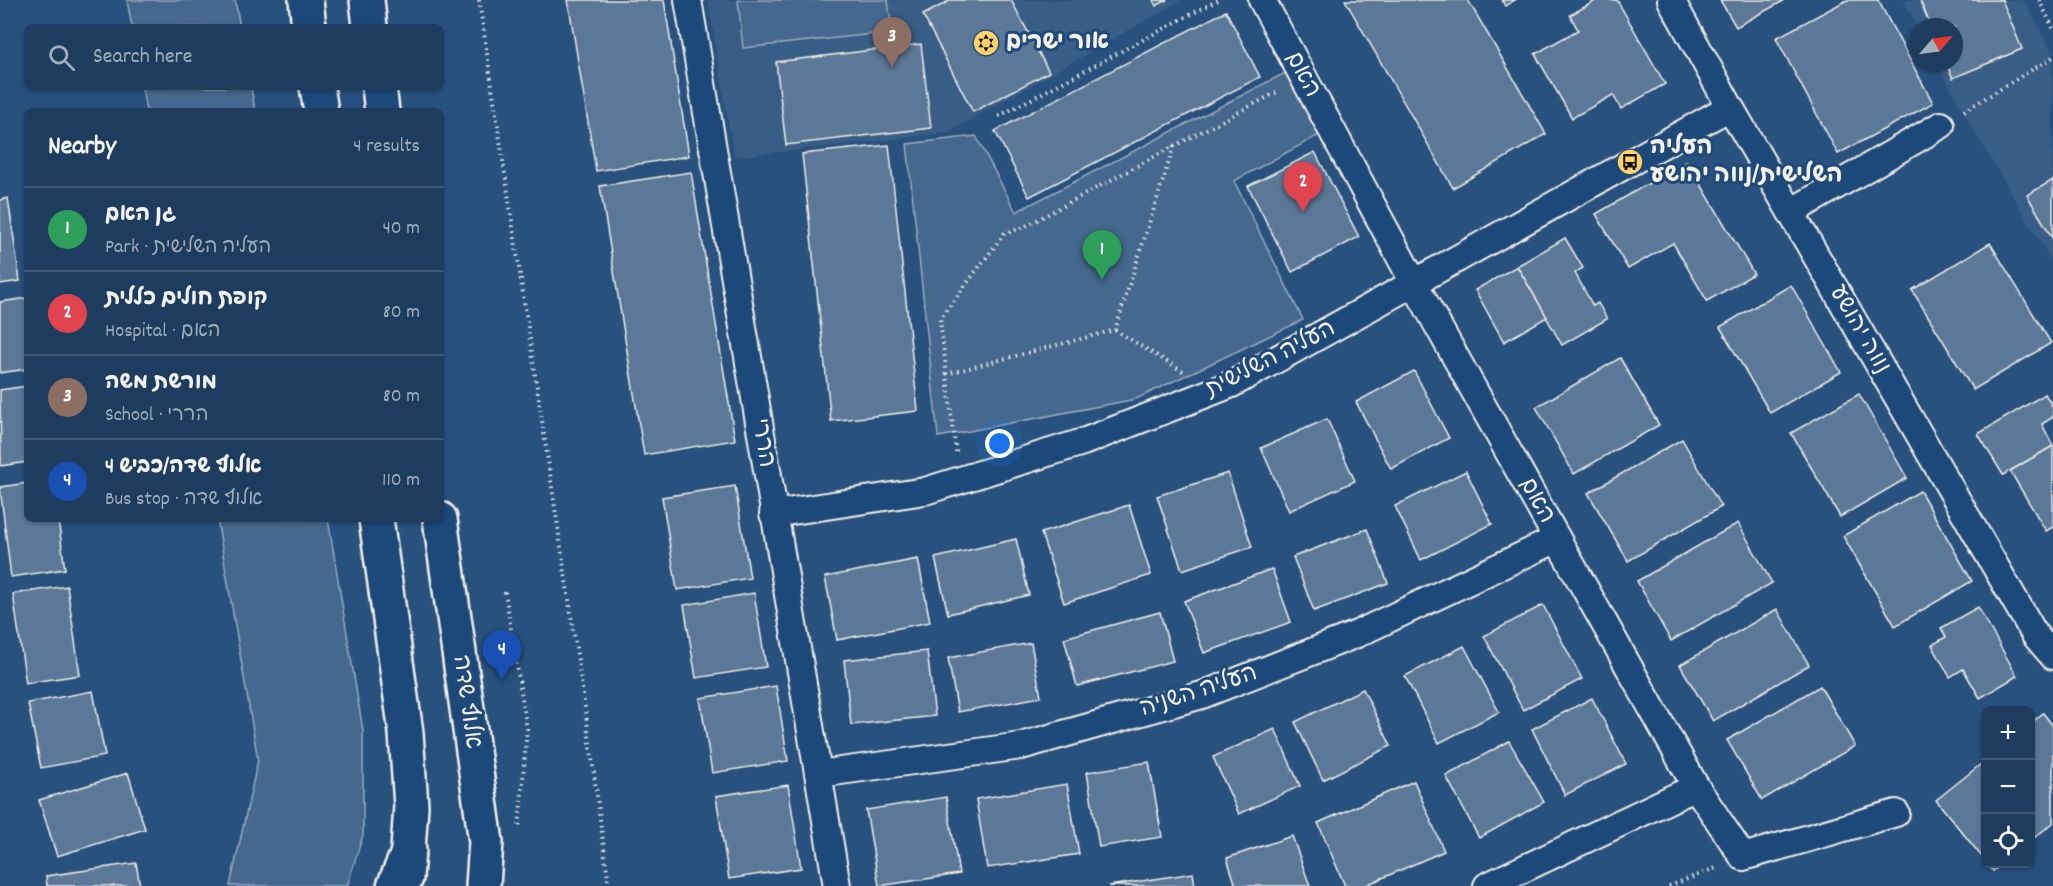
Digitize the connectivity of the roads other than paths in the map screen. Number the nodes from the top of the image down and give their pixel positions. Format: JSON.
{"nodes":[{"id":1,"x":306,"y":0,"type":"edge"},
{"id":2,"x":367,"y":0,"type":"edge"},
{"id":3,"x":688,"y":0,"type":"edge"},
{"id":4,"x":1262,"y":0,"type":"edge"},
{"id":5,"x":1671,"y":0,"type":"edge"},
{"id":6,"x":309,"y":24,"type":"edge"},
{"id":7,"x":370,"y":24,"type":"edge"},
{"id":8,"x":318,"y":90,"type":"edge"},
{"id":9,"x":379,"y":90,"type":"edge"},
{"id":10,"x":1730,"y":107,"type":"junction"},
{"id":11,"x":321,"y":108,"type":"edge"},
{"id":12,"x":382,"y":108,"type":"edge"},
{"id":13,"x":1941,"y":125,"type":"road end"},
{"id":14,"x":1791,"y":212,"type":"junction"},
{"id":15,"x":1414,"y":283,"type":"junction"},
{"id":16,"x":773,"y":514,"type":"junction"},
{"id":17,"x":376,"y":522,"type":"edge"},
{"id":18,"x":440,"y":522,"type":"edge"},
{"id":19,"x":1557,"y":539,"type":"junction"},
{"id":20,"x":2053,"y":656,"type":"edge"},
{"id":21,"x":819,"y":774,"type":"junction"},
{"id":22,"x":1696,"y":788,"type":"junction"},
{"id":23,"x":1896,"y":813,"type":"dead end"},
{"id":24,"x":409,"y":850,"type":"junction"},
{"id":25,"x":394,"y":886,"type":"edge"},
{"id":26,"x":405,"y":886,"type":"edge"},
{"id":27,"x":483,"y":886,"type":"edge"},
{"id":28,"x":837,"y":886,"type":"edge"},
{"id":29,"x":1487,"y":886,"type":"edge"}],
"edges":[{"from":1,"to":6,"type":"main road"},
{"from":2,"to":7,"type":"main road"},
{"from":3,"to":16,"type":"street","name":"הררי"},
{"from":4,"to":15,"type":"street","name":"האם"},
{"from":5,"to":10,"type":"street","name":"נווה יהושע"},
{"from":8,"to":11,"type":"main road"},
{"from":9,"to":12,"type":"main road"},
{"from":10,"to":14,"type":"street","name":"נווה יהושע"},
{"from":10,"to":15,"type":"street","name":"העליה השלישית"},
{"from":13,"to":14,"type":"street"},
{"from":14,"to":20,"type":"street","name":"נווה יהושע"},
{"from":15,"to":16,"type":"street","name":"העליה השלישית"},
{"from":15,"to":19,"type":"street","name":"האם"},
{"from":16,"to":21,"type":"street","name":"הררי"},
{"from":17,"to":24,"type":"main road"},
{"from":18,"to":27,"type":"main road","name":"אלוף שדה"},
{"from":19,"to":21,"type":"street","name":"העליה השניה"},
{"from":19,"to":22,"type":"street","name":"האם"},
{"from":21,"to":28,"type":"street","name":"הררי"},
{"from":22,"to":23,"type":"street","name":"האם"},
{"from":22,"to":29,"type":"street"},
{"from":24,"to":25,"type":"main road"},
{"from":24,"to":26,"type":"main road"}]}
